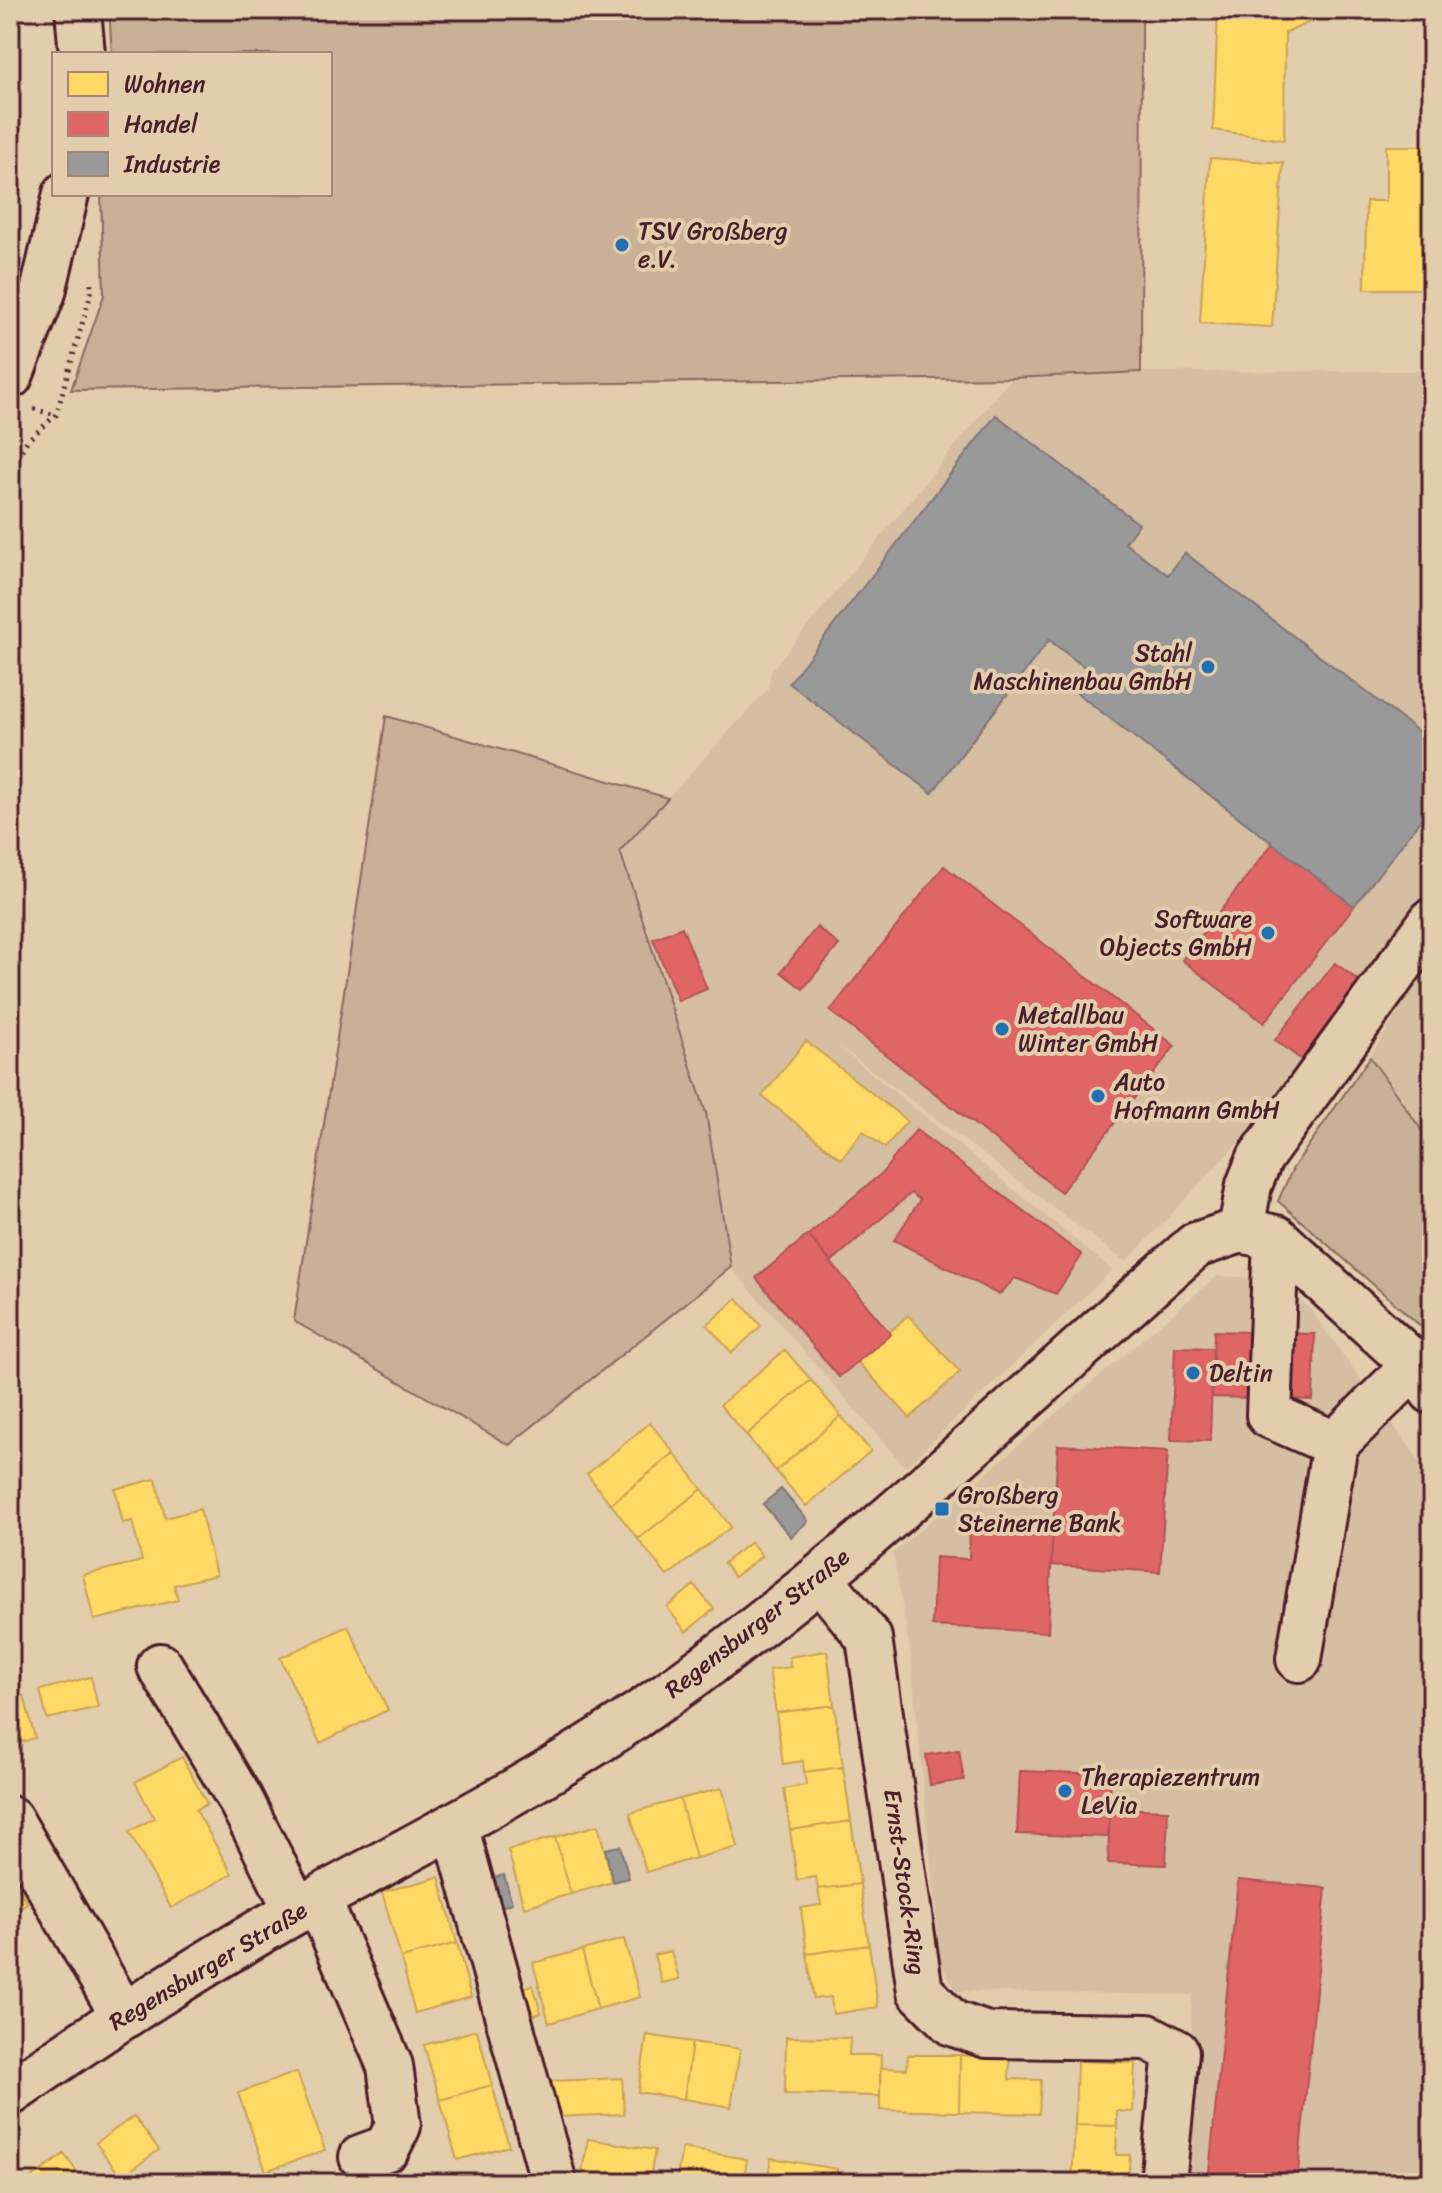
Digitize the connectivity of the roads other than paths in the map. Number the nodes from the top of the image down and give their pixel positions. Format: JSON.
{"nodes":[{"id":1,"x":78,"y":10,"type":"edge"},
{"id":2,"x":82,"y":52,"type":"edge"},
{"id":3,"x":66,"y":196,"type":"edge"},
{"id":4,"x":10,"y":376,"type":"edge"},
{"id":5,"x":1432,"y":921,"type":"edge"},
{"id":6,"x":1258,"y":1234,"type":"junction"},
{"id":7,"x":1424,"y":1378,"type":"edge"},
{"id":8,"x":1335,"y":1444,"type":"junction"},
{"id":9,"x":820,"y":1578,"type":"junction"},
{"id":10,"x":1299,"y":1659,"type":"dead end"},
{"id":11,"x":160,"y":1666,"type":"dead end"},
{"id":12,"x":10,"y":1819,"type":"edge"},
{"id":13,"x":455,"y":1826,"type":"junction"},
{"id":14,"x":307,"y":1905,"type":"junction"},
{"id":15,"x":123,"y":2015,"type":"junction"},
{"id":16,"x":10,"y":2093,"type":"edge"},
{"id":17,"x":362,"y":2157,"type":"dead end"},
{"id":18,"x":554,"y":2183,"type":"edge"},
{"id":19,"x":1163,"y":2183,"type":"edge"}],
"edges":[{"from":1,"to":2,"type":"street"},
{"from":3,"to":4,"type":"street"},
{"from":5,"to":6,"type":"street"},
{"from":6,"to":7,"type":"street"},
{"from":6,"to":8,"type":"street"},
{"from":6,"to":9,"type":"street","name":"Regensburger Straße"},
{"from":7,"to":8,"type":"street"},
{"from":8,"to":10,"type":"street"},
{"from":9,"to":13,"type":"street","name":"Regensburger Straße"},
{"from":9,"to":19,"type":"street","name":"Ernst-Stock-Ring"},
{"from":11,"to":14,"type":"street"},
{"from":12,"to":15,"type":"street"},
{"from":13,"to":14,"type":"street","name":"Regensburger Straße"},
{"from":13,"to":18,"type":"street"},
{"from":14,"to":15,"type":"street","name":"Regensburger Straße"},
{"from":14,"to":17,"type":"street"},
{"from":15,"to":16,"type":"street","name":"Regensburger Straße"}]}
